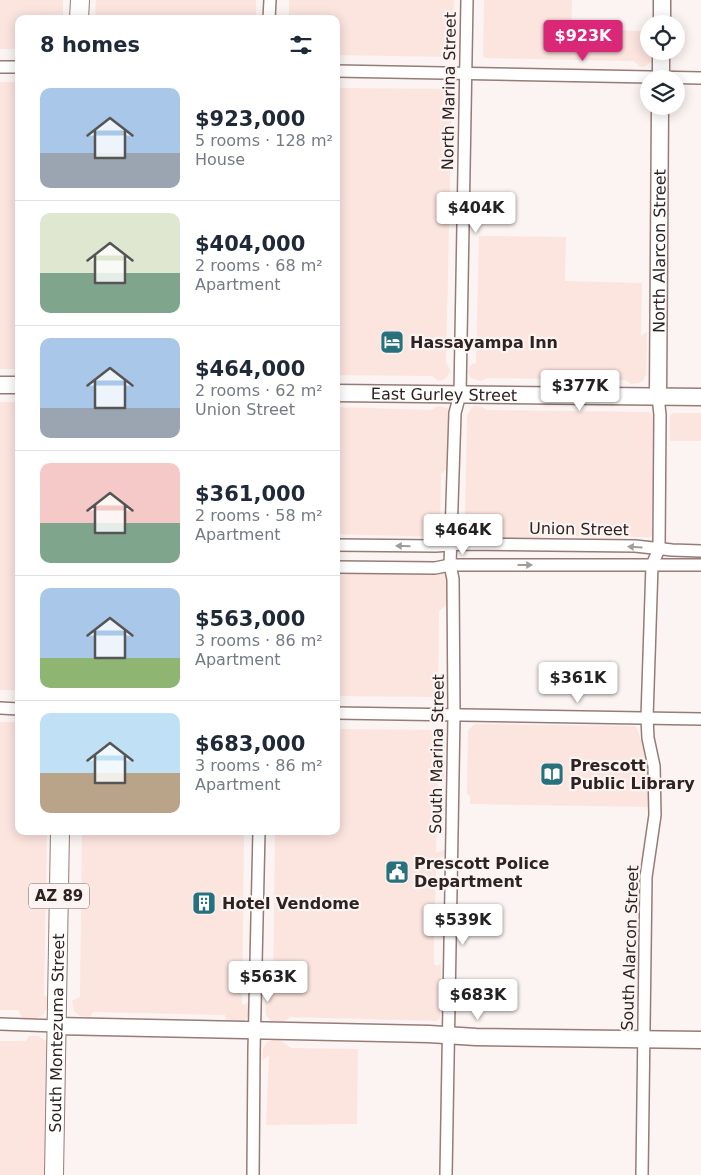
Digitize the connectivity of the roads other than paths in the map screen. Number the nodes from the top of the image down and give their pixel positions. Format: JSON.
{"nodes":[{"id":1,"x":80,"y":0,"type":"edge"},
{"id":2,"x":270,"y":0,"type":"edge"},
{"id":3,"x":467,"y":0,"type":"edge"},
{"id":4,"x":662,"y":0,"type":"edge"},
{"id":5,"x":79,"y":15,"type":"edge"},
{"id":6,"x":269,"y":15,"type":"edge"},
{"id":7,"x":662,"y":15,"type":"edge"},
{"id":8,"x":0,"y":67,"type":"edge"},
{"id":9,"x":15,"y":67,"type":"edge"},
{"id":10,"x":340,"y":71,"type":"edge"},
{"id":11,"x":466,"y":74,"type":"junction"},
{"id":12,"x":640,"y":78,"type":"edge"},
{"id":13,"x":685,"y":78,"type":"edge"},
{"id":14,"x":701,"y":78,"type":"edge"},
{"id":15,"x":660,"y":115,"type":"edge"},
{"id":16,"x":0,"y":385,"type":"edge"},
{"id":17,"x":15,"y":385,"type":"edge"},
{"id":18,"x":340,"y":393,"type":"edge"},
{"id":19,"x":460,"y":394,"type":"junction"},
{"id":20,"x":658,"y":396,"type":"junction"},
{"id":21,"x":701,"y":396,"type":"edge"},
{"id":22,"x":450,"y":544,"type":"junction"},
{"id":23,"x":340,"y":545,"type":"edge"},
{"id":24,"x":659,"y":549,"type":"junction"},
{"id":25,"x":701,"y":551,"type":"edge"},
{"id":26,"x":450,"y":565,"type":"junction"},
{"id":27,"x":652,"y":566,"type":"junction"},
{"id":28,"x":701,"y":566,"type":"edge"},
{"id":29,"x":340,"y":567,"type":"edge"},
{"id":30,"x":0,"y":708,"type":"edge"},
{"id":31,"x":15,"y":709,"type":"edge"},
{"id":32,"x":340,"y":714,"type":"edge"},
{"id":33,"x":454,"y":716,"type":"junction"},
{"id":34,"x":647,"y":718,"type":"junction"},
{"id":35,"x":701,"y":719,"type":"edge"},
{"id":36,"x":60,"y":835,"type":"edge"},
{"id":37,"x":259,"y":835,"type":"edge"},
{"id":38,"x":0,"y":1024,"type":"edge"},
{"id":39,"x":56,"y":1026,"type":"junction"},
{"id":40,"x":254,"y":1030,"type":"junction"},
{"id":41,"x":448,"y":1035,"type":"junction"},
{"id":42,"x":644,"y":1040,"type":"junction"},
{"id":43,"x":701,"y":1040,"type":"edge"},
{"id":44,"x":54,"y":1175,"type":"edge"},
{"id":45,"x":253,"y":1175,"type":"edge"},
{"id":46,"x":446,"y":1175,"type":"edge"},
{"id":47,"x":642,"y":1175,"type":"edge"}],
"edges":[{"from":1,"to":5,"type":"main road"},
{"from":2,"to":6,"type":"street"},
{"from":3,"to":11,"type":"street","name":"North Marina Street"},
{"from":4,"to":7,"type":"street"},
{"from":8,"to":9,"type":"street"},
{"from":10,"to":11,"type":"street"},
{"from":11,"to":12,"type":"street"},
{"from":11,"to":19,"type":"street","name":"North Marina Street"},
{"from":13,"to":14,"type":"street"},
{"from":15,"to":20,"type":"street","name":"North Alarcon Street"},
{"from":16,"to":17,"type":"street"},
{"from":18,"to":19,"type":"street","name":"East Gurley Street"},
{"from":19,"to":20,"type":"street","name":"East Gurley Street"},
{"from":19,"to":22,"type":"street","name":"South Marina Street"},
{"from":20,"to":21,"type":"street","name":"East Gurley Street"},
{"from":20,"to":24,"type":"street","name":"South Alarcon Street"},
{"from":22,"to":23,"type":"street","name":"Union Street","one_way":true},
{"from":24,"to":22,"type":"street","name":"Union Street","one_way":true},
{"from":22,"to":26,"type":"street","name":"South Marina Street"},
{"from":24,"to":25,"type":"street","name":"Union Street"},
{"from":24,"to":27,"type":"street","name":"South Alarcon Street"},
{"from":26,"to":27,"type":"street","one_way":true},
{"from":26,"to":29,"type":"street"},
{"from":26,"to":33,"type":"street","name":"South Marina Street"},
{"from":27,"to":28,"type":"street"},
{"from":27,"to":34,"type":"street","name":"South Alarcon Street"},
{"from":30,"to":31,"type":"street"},
{"from":32,"to":33,"type":"street"},
{"from":33,"to":34,"type":"street"},
{"from":33,"to":41,"type":"street","name":"South Marina Street"},
{"from":34,"to":35,"type":"street"},
{"from":34,"to":42,"type":"street","name":"South Alarcon Street"},
{"from":36,"to":39,"type":"main road","name":"South Montezuma Street","number":"AZ 89"},
{"from":37,"to":40,"type":"street"},
{"from":38,"to":39,"type":"street"},
{"from":39,"to":40,"type":"street"},
{"from":39,"to":44,"type":"main road","name":"South Montezuma Street","number":"AZ 89"},
{"from":40,"to":41,"type":"street"},
{"from":40,"to":45,"type":"street"},
{"from":41,"to":42,"type":"street"},
{"from":41,"to":46,"type":"street","name":"South Marina Street"},
{"from":42,"to":43,"type":"street"},
{"from":42,"to":47,"type":"street","name":"South Alarcon Street"}]}
